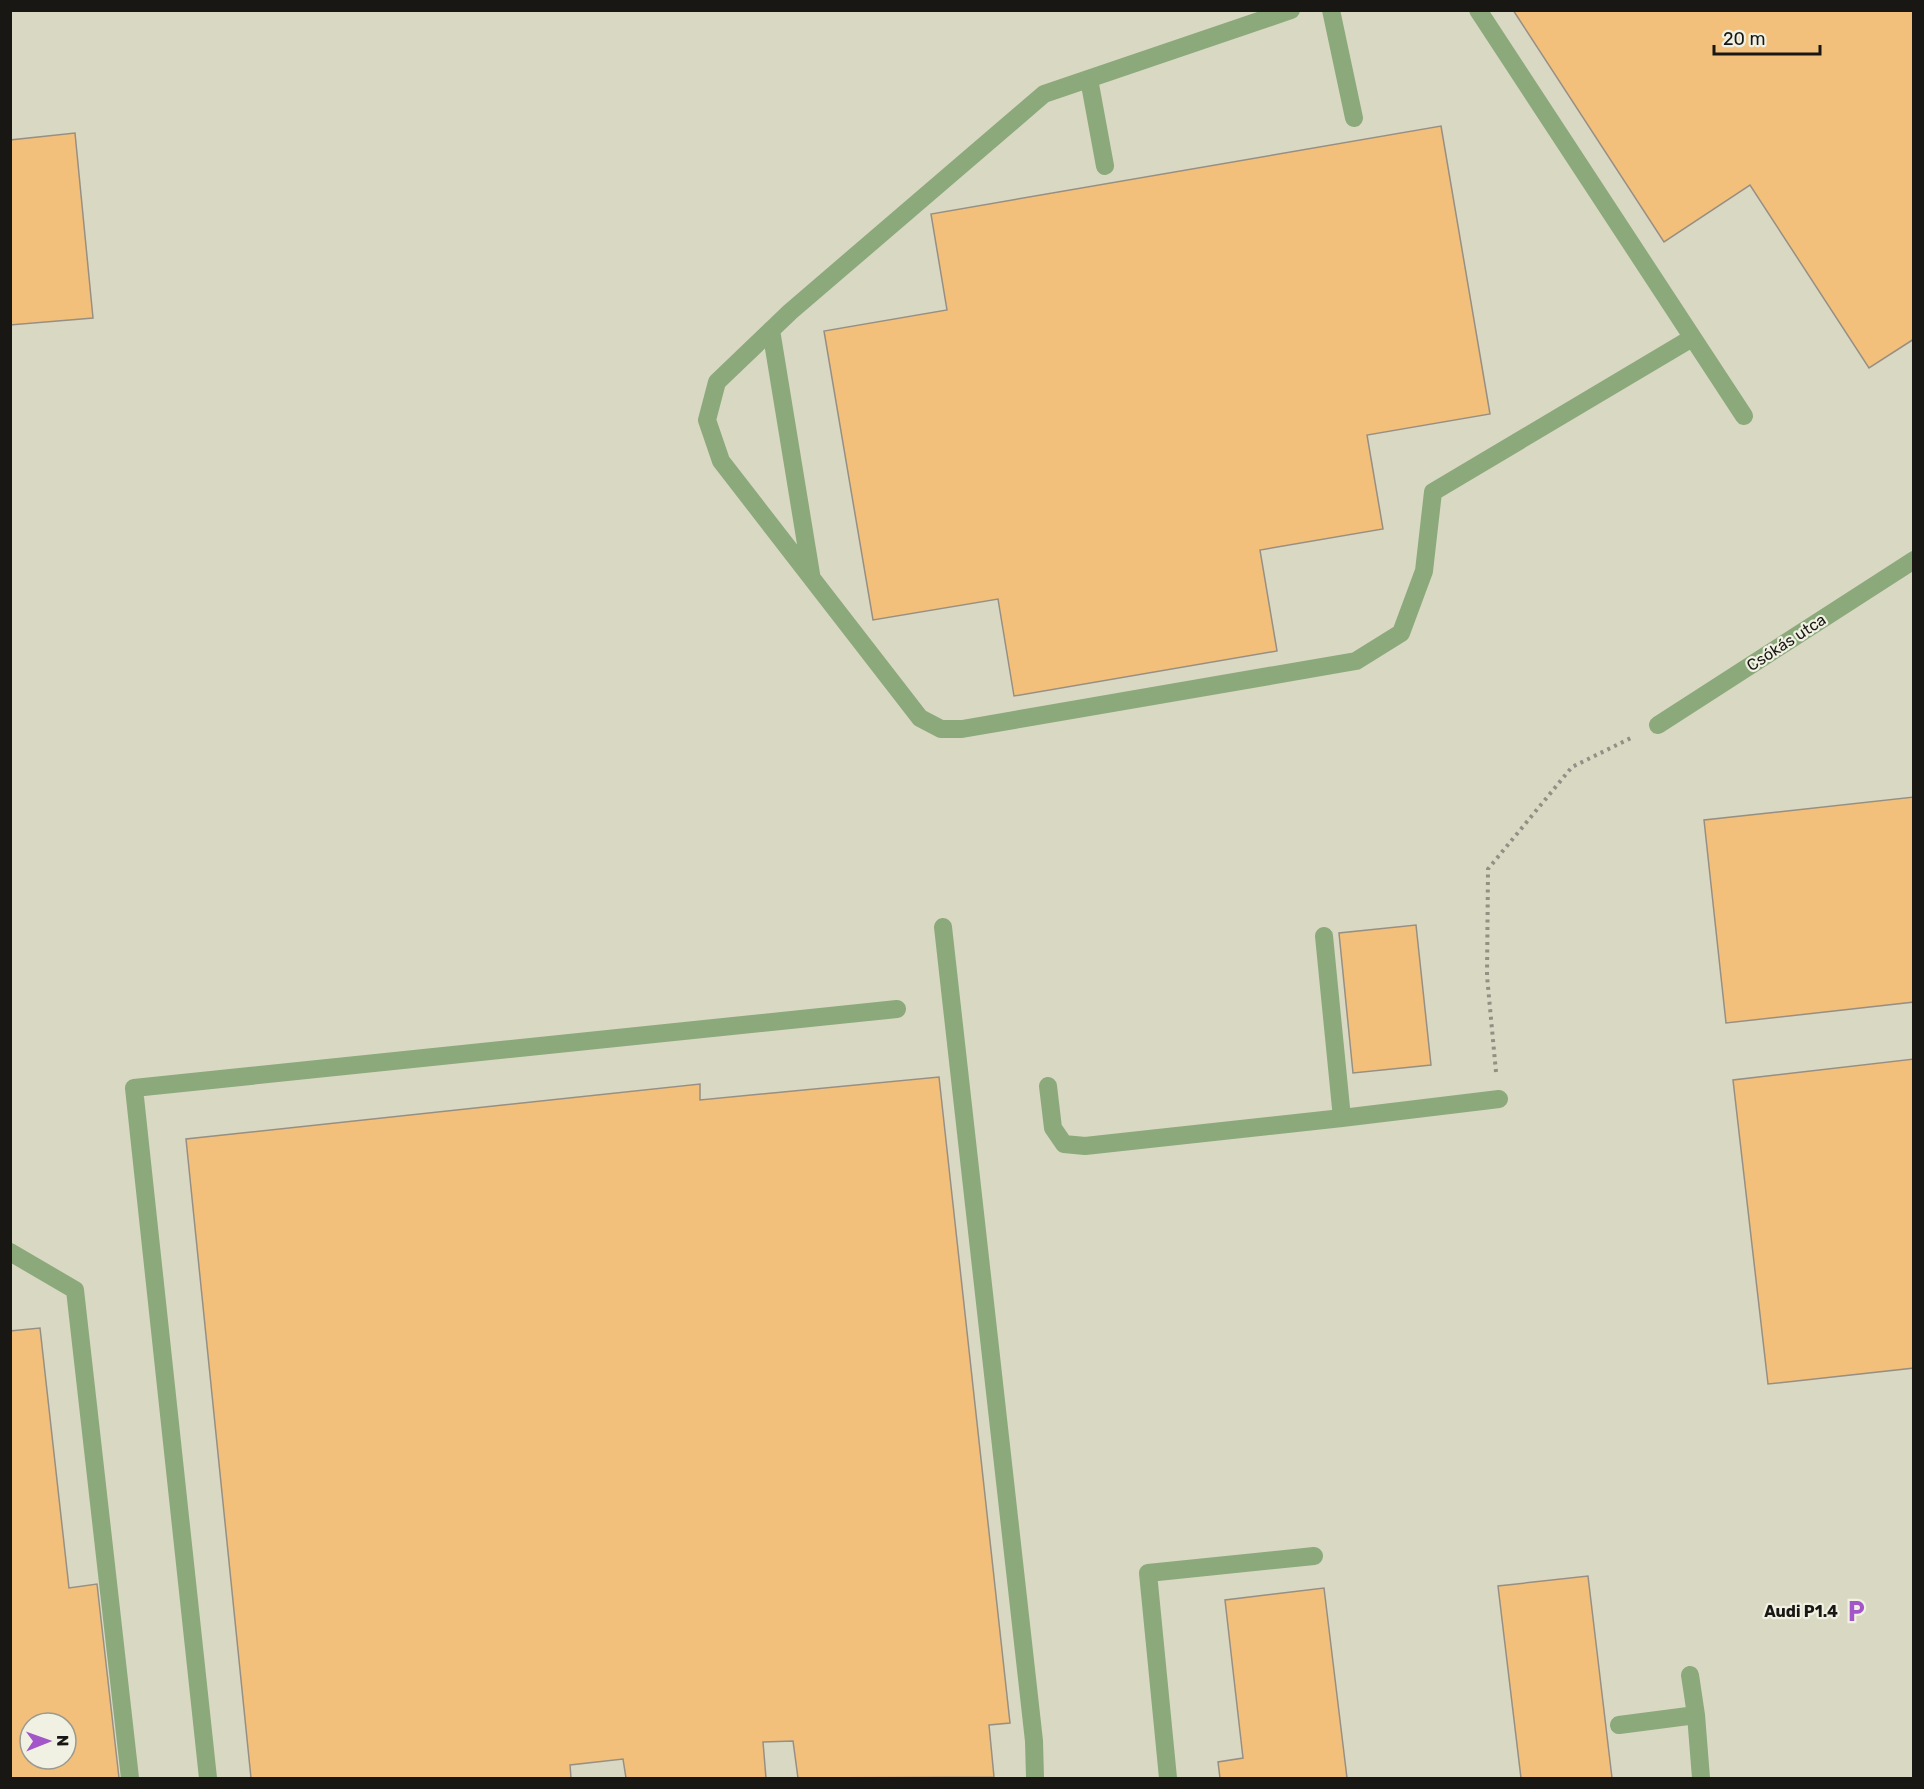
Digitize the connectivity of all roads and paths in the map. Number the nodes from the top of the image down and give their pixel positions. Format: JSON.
{"nodes":[{"id":1,"x":1291,"y":10,"type":"edge"},
{"id":2,"x":1331,"y":10,"type":"edge"},
{"id":3,"x":1478,"y":10,"type":"edge"},
{"id":4,"x":1089,"y":79,"type":"junction"},
{"id":5,"x":1354,"y":118,"type":"dead end"},
{"id":6,"x":1105,"y":166,"type":"dead end"},
{"id":7,"x":771,"y":330,"type":"junction"},
{"id":8,"x":1692,"y":338,"type":"junction"},
{"id":9,"x":1744,"y":416,"type":"dead end"},
{"id":10,"x":1914,"y":560,"type":"edge"},
{"id":11,"x":811,"y":577,"type":"junction"},
{"id":12,"x":1658,"y":725,"type":"joint"},
{"id":13,"x":943,"y":927,"type":"dead end"},
{"id":14,"x":1324,"y":936,"type":"dead end"},
{"id":15,"x":897,"y":1009,"type":"dead end"},
{"id":16,"x":1048,"y":1086,"type":"dead end"},
{"id":17,"x":1499,"y":1099,"type":"joint"},
{"id":18,"x":1342,"y":1118,"type":"junction"},
{"id":19,"x":10,"y":1252,"type":"edge"},
{"id":20,"x":1314,"y":1556,"type":"dead end"},
{"id":21,"x":1690,"y":1675,"type":"dead end"},
{"id":22,"x":1696,"y":1715,"type":"junction"},
{"id":23,"x":1619,"y":1725,"type":"dead end"},
{"id":24,"x":130,"y":1779,"type":"edge"},
{"id":25,"x":208,"y":1779,"type":"edge"},
{"id":26,"x":1035,"y":1779,"type":"edge"},
{"id":27,"x":1168,"y":1779,"type":"edge"},
{"id":28,"x":1701,"y":1779,"type":"edge"}],
"edges":[{"from":1,"to":4,"type":"street"},
{"from":2,"to":5,"type":"street"},
{"from":3,"to":8,"type":"street"},
{"from":4,"to":6,"type":"street"},
{"from":4,"to":7,"type":"street"},
{"from":7,"to":11,"type":"street"},
{"from":7,"to":11,"type":"street"},
{"from":8,"to":9,"type":"street"},
{"from":8,"to":11,"type":"street"},
{"from":10,"to":12,"type":"street","name":"Csókás utca"},
{"from":12,"to":17,"type":"path"},
{"from":13,"to":26,"type":"street"},
{"from":14,"to":18,"type":"street"},
{"from":15,"to":25,"type":"street"},
{"from":16,"to":18,"type":"street"},
{"from":17,"to":18,"type":"street"},
{"from":19,"to":24,"type":"street"},
{"from":20,"to":27,"type":"street"},
{"from":21,"to":22,"type":"street"},
{"from":22,"to":23,"type":"street"},
{"from":22,"to":28,"type":"street"}]}
